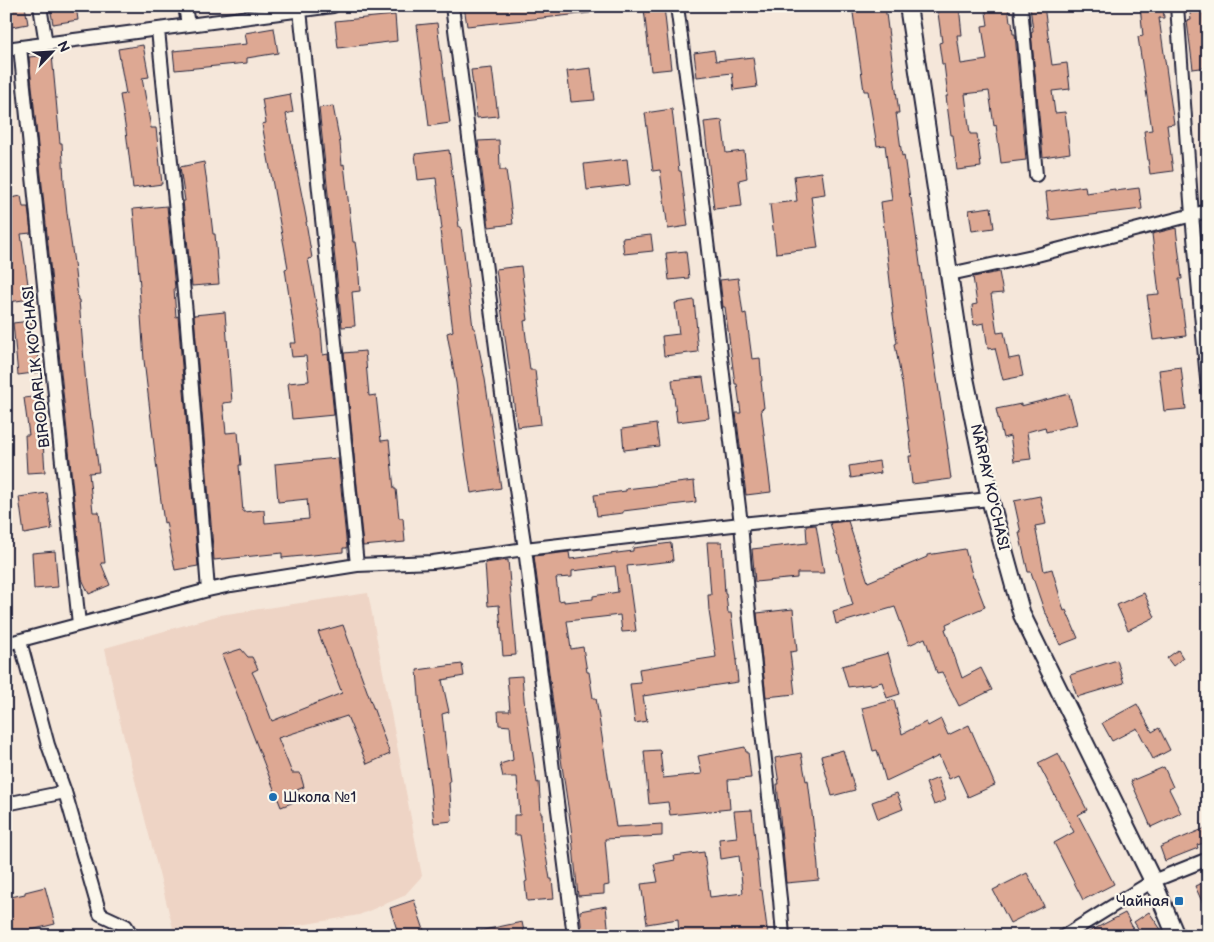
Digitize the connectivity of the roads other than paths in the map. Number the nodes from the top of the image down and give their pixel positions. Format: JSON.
{"nodes":[{"id":1,"x":40,"y":6,"type":"edge"},
{"id":2,"x":185,"y":6,"type":"edge"},
{"id":3,"x":452,"y":6,"type":"edge"},
{"id":4,"x":677,"y":6,"type":"edge"},
{"id":5,"x":908,"y":6,"type":"edge"},
{"id":6,"x":1021,"y":6,"type":"edge"},
{"id":7,"x":1177,"y":6,"type":"edge"},
{"id":8,"x":327,"y":7,"type":"edge"},
{"id":9,"x":300,"y":10,"type":"junction"},
{"id":10,"x":188,"y":25,"type":"junction"},
{"id":11,"x":158,"y":30,"type":"junction"},
{"id":12,"x":46,"y":44,"type":"junction"},
{"id":13,"x":20,"y":47,"type":"junction"},
{"id":14,"x":6,"y":49,"type":"edge"},
{"id":15,"x":1036,"y":175,"type":"dead end"},
{"id":16,"x":1208,"y":211,"type":"edge"},
{"id":17,"x":1192,"y":215,"type":"junction"},
{"id":18,"x":950,"y":274,"type":"junction"},
{"id":19,"x":1208,"y":390,"type":"edge"},
{"id":20,"x":990,"y":499,"type":"junction"},
{"id":21,"x":741,"y":524,"type":"junction"},
{"id":22,"x":525,"y":549,"type":"junction"},
{"id":23,"x":357,"y":566,"type":"junction"},
{"id":24,"x":208,"y":590,"type":"junction"},
{"id":25,"x":79,"y":624,"type":"junction"},
{"id":26,"x":20,"y":641,"type":"junction"},
{"id":27,"x":6,"y":644,"type":"edge"},
{"id":28,"x":65,"y":792,"type":"junction"},
{"id":29,"x":6,"y":804,"type":"edge"},
{"id":30,"x":1208,"y":859,"type":"edge"},
{"id":31,"x":1153,"y":881,"type":"junction"},
{"id":32,"x":132,"y":936,"type":"edge"},
{"id":33,"x":574,"y":936,"type":"edge"},
{"id":34,"x":783,"y":936,"type":"edge"},
{"id":35,"x":1064,"y":936,"type":"edge"},
{"id":36,"x":1176,"y":936,"type":"edge"}],
"edges":[{"from":1,"to":12,"type":"street"},
{"from":2,"to":10,"type":"street"},
{"from":3,"to":22,"type":"street"},
{"from":4,"to":21,"type":"street"},
{"from":5,"to":18,"type":"main road","name":"NARPAY KO'CHASI"},
{"from":6,"to":15,"type":"street"},
{"from":7,"to":17,"type":"street"},
{"from":8,"to":9,"type":"street"},
{"from":9,"to":10,"type":"street"},
{"from":9,"to":23,"type":"street"},
{"from":10,"to":11,"type":"street"},
{"from":11,"to":12,"type":"street"},
{"from":11,"to":24,"type":"street"},
{"from":12,"to":13,"type":"street"},
{"from":13,"to":14,"type":"street"},
{"from":13,"to":25,"type":"street","name":"BIRODARLIK KO'CHASI"},
{"from":16,"to":17,"type":"street"},
{"from":17,"to":18,"type":"street"},
{"from":17,"to":19,"type":"street"},
{"from":18,"to":20,"type":"main road","name":"NARPAY KO'CHASI"},
{"from":20,"to":21,"type":"street"},
{"from":20,"to":31,"type":"main road","name":"NARPAY KO'CHASI"},
{"from":21,"to":22,"type":"street"},
{"from":21,"to":34,"type":"street"},
{"from":22,"to":23,"type":"street"},
{"from":22,"to":33,"type":"street"},
{"from":23,"to":24,"type":"street"},
{"from":24,"to":25,"type":"street"},
{"from":25,"to":26,"type":"street"},
{"from":26,"to":27,"type":"street"},
{"from":26,"to":28,"type":"street"},
{"from":28,"to":29,"type":"street"},
{"from":28,"to":32,"type":"street"},
{"from":30,"to":31,"type":"street"},
{"from":31,"to":35,"type":"street"},
{"from":31,"to":36,"type":"main road","name":"NARPAY KO'CHASI"}]}
